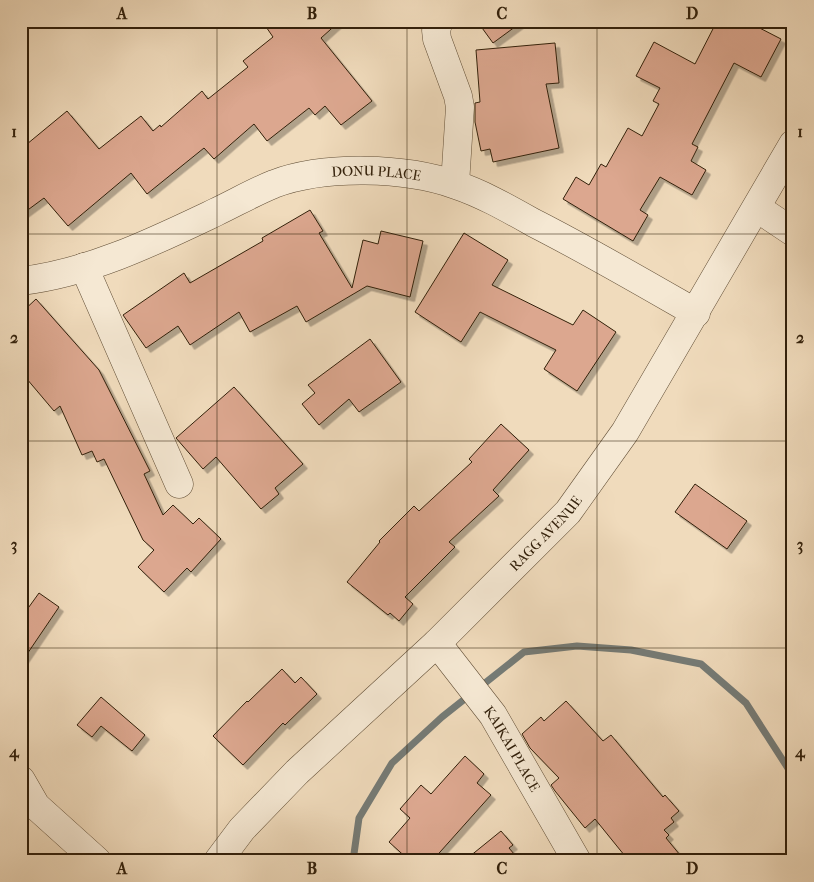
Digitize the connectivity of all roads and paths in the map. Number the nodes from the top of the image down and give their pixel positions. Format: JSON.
{"nodes":[{"id":1,"x":439,"y":21,"type":"edge"},
{"id":2,"x":793,"y":144,"type":"edge"},
{"id":3,"x":455,"y":184,"type":"junction"},
{"id":4,"x":757,"y":208,"type":"junction"},
{"id":5,"x":793,"y":232,"type":"edge"},
{"id":6,"x":84,"y":267,"type":"junction"},
{"id":7,"x":33,"y":279,"type":"edge"},
{"id":8,"x":696,"y":313,"type":"junction"},
{"id":9,"x":179,"y":484,"type":"dead end"},
{"id":10,"x":437,"y":643,"type":"junction"},
{"id":11,"x":21,"y":780,"type":"edge"},
{"id":12,"x":97,"y":861,"type":"edge"},
{"id":13,"x":218,"y":861,"type":"edge"},
{"id":14,"x":577,"y":861,"type":"edge"}],
"edges":[{"from":1,"to":3,"type":"street"},
{"from":2,"to":4,"type":"street","name":"RAGG AVENUE"},
{"from":3,"to":6,"type":"street","name":"DONU PLACE"},
{"from":3,"to":8,"type":"street","name":"DONU PLACE"},
{"from":4,"to":5,"type":"street"},
{"from":4,"to":8,"type":"street","name":"RAGG AVENUE"},
{"from":6,"to":7,"type":"street","name":"DONU PLACE"},
{"from":6,"to":9,"type":"street"},
{"from":8,"to":10,"type":"street","name":"RAGG AVENUE"},
{"from":10,"to":13,"type":"street","name":"RAGG AVENUE"},
{"from":10,"to":14,"type":"street","name":"KAIKAI PLACE"},
{"from":11,"to":12,"type":"street"}]}
